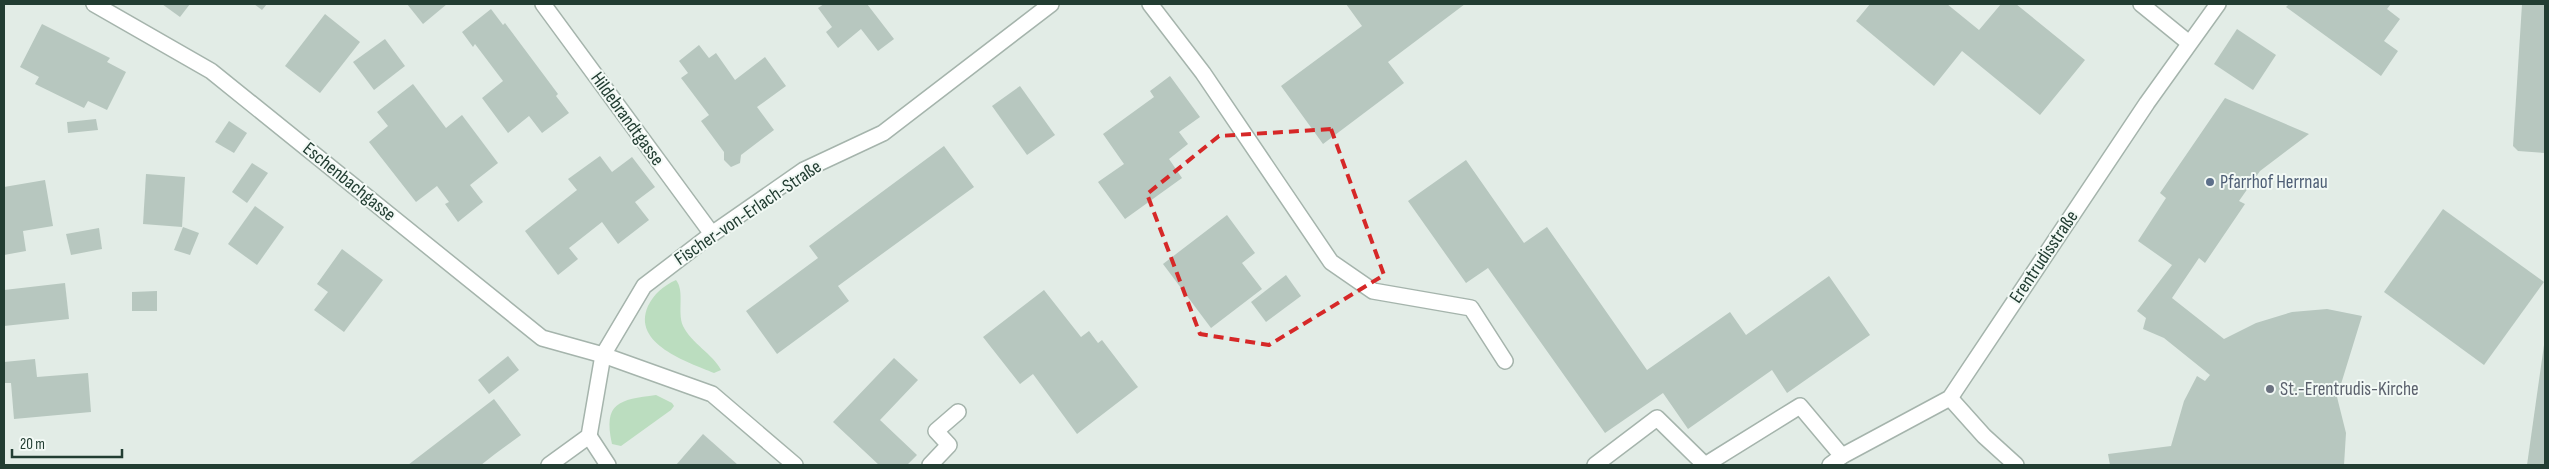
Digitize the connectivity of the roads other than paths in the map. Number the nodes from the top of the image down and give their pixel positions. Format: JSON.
{"nodes":[{"id":1,"x":94,"y":4,"type":"edge"},
{"id":2,"x":543,"y":4,"type":"edge"},
{"id":3,"x":1051,"y":4,"type":"edge"},
{"id":4,"x":1150,"y":4,"type":"edge"},
{"id":5,"x":2141,"y":4,"type":"edge"},
{"id":6,"x":2218,"y":4,"type":"edge"},
{"id":7,"x":2190,"y":43,"type":"junction"},
{"id":8,"x":712,"y":234,"type":"junction"},
{"id":9,"x":603,"y":355,"type":"junction"},
{"id":10,"x":1505,"y":361,"type":"dead end"},
{"id":11,"x":1950,"y":398,"type":"junction"},
{"id":12,"x":958,"y":412,"type":"dead end"},
{"id":13,"x":589,"y":436,"type":"junction"},
{"id":14,"x":1842,"y":456,"type":"junction"},
{"id":15,"x":549,"y":465,"type":"edge"},
{"id":16,"x":608,"y":465,"type":"edge"},
{"id":17,"x":795,"y":465,"type":"edge"},
{"id":18,"x":930,"y":465,"type":"edge"},
{"id":19,"x":1594,"y":465,"type":"edge"},
{"id":20,"x":1705,"y":465,"type":"edge"},
{"id":21,"x":1830,"y":465,"type":"edge"},
{"id":22,"x":2016,"y":465,"type":"edge"}],
"edges":[{"from":1,"to":9,"type":"street","name":"Eschenbachgasse"},
{"from":2,"to":8,"type":"street","name":"Hildebrandtgasse"},
{"from":3,"to":8,"type":"street","name":"Fischer-von-Erlach-Straße"},
{"from":4,"to":10,"type":"street"},
{"from":5,"to":7,"type":"street"},
{"from":6,"to":7,"type":"street","name":"Erentrudisstraße"},
{"from":7,"to":11,"type":"street","name":"Erentrudisstraße"},
{"from":8,"to":9,"type":"street","name":"Fischer-von-Erlach-Straße"},
{"from":9,"to":13,"type":"street","name":"Fischer-von-Erlach-Straße"},
{"from":9,"to":17,"type":"street"},
{"from":11,"to":14,"type":"street","name":"Erentrudisstraße"},
{"from":11,"to":22,"type":"street"},
{"from":12,"to":18,"type":"street"},
{"from":13,"to":15,"type":"street"},
{"from":13,"to":16,"type":"street"},
{"from":14,"to":20,"type":"street"},
{"from":14,"to":21,"type":"street","name":"Erentrudisstraße"},
{"from":19,"to":20,"type":"street"}]}
